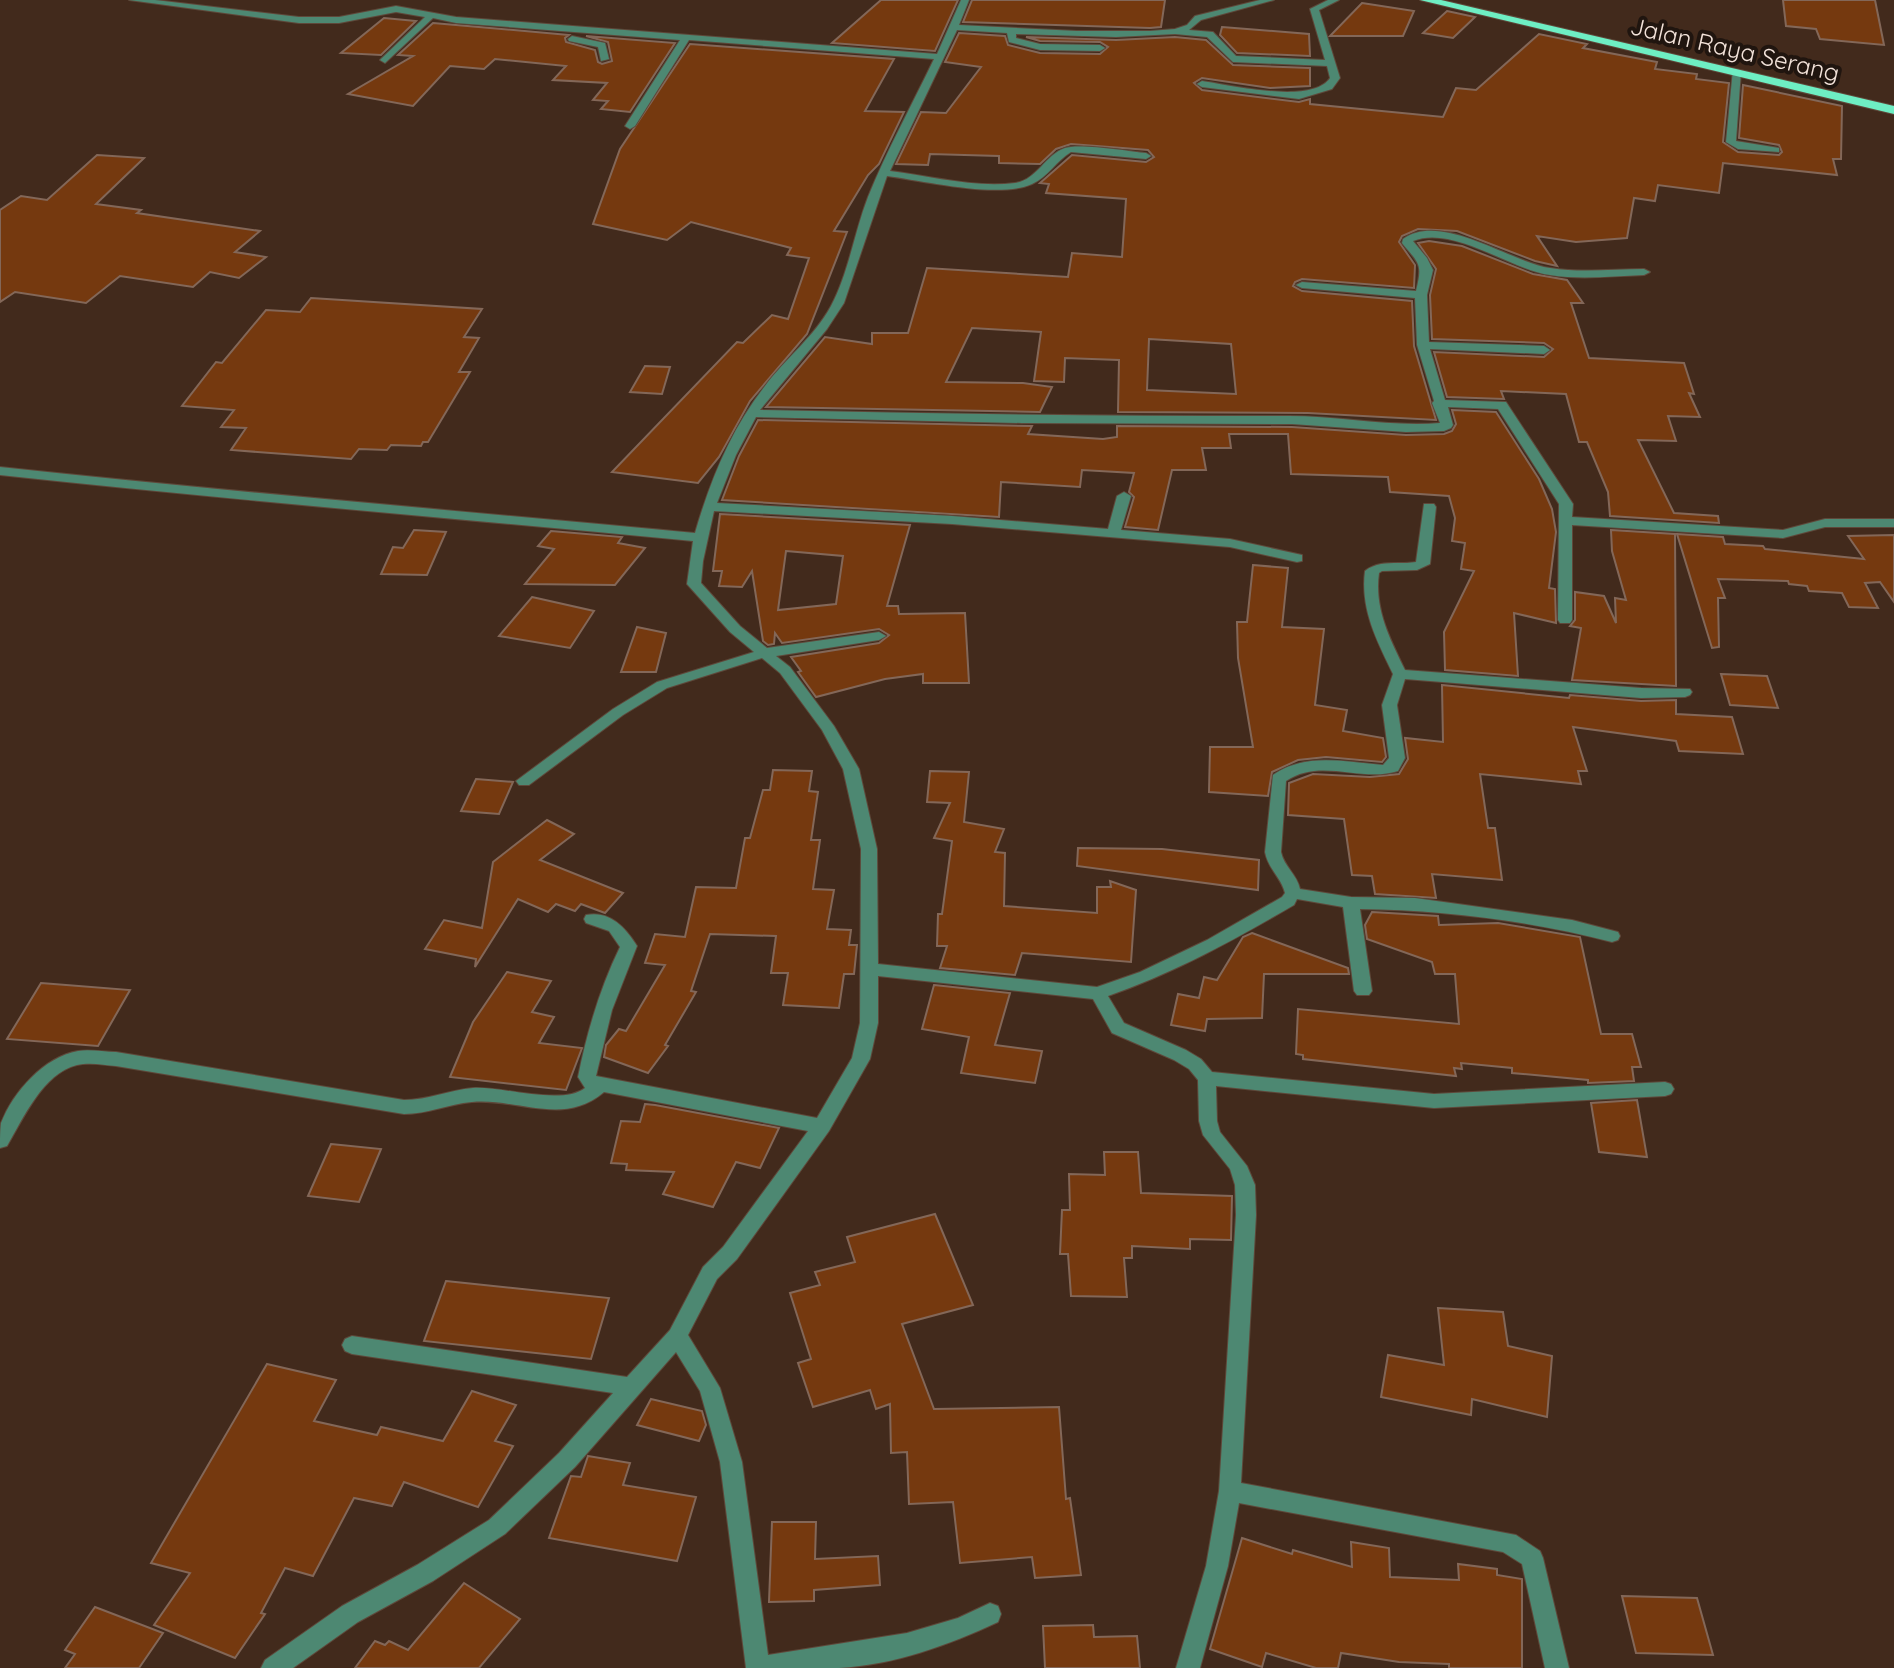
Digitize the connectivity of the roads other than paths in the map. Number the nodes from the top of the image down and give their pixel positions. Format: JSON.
{"nodes":[{"id":1,"x":133,"y":0,"type":"edge"},
{"id":2,"x":965,"y":0,"type":"edge"},
{"id":3,"x":1270,"y":0,"type":"edge"},
{"id":4,"x":1335,"y":0,"type":"edge"},
{"id":5,"x":1426,"y":0,"type":"edge"},
{"id":6,"x":430,"y":17,"type":"junction"},
{"id":7,"x":954,"y":27,"type":"junction"},
{"id":8,"x":566,"y":28,"type":"junction"},
{"id":9,"x":1011,"y":32,"type":"junction"},
{"id":10,"x":1164,"y":32,"type":"junction"},
{"id":11,"x":686,"y":38,"type":"junction"},
{"id":12,"x":1100,"y":48,"type":"dead end"},
{"id":13,"x":941,"y":57,"type":"junction"},
{"id":14,"x":604,"y":59,"type":"dead end"},
{"id":15,"x":385,"y":60,"type":"dead end"},
{"id":16,"x":1332,"y":63,"type":"junction"},
{"id":17,"x":1736,"y":71,"type":"junction"},
{"id":18,"x":1202,"y":84,"type":"dead end"},
{"id":19,"x":1894,"y":110,"type":"edge"},
{"id":20,"x":630,"y":126,"type":"dead end"},
{"id":21,"x":1775,"y":150,"type":"dead end"},
{"id":22,"x":1146,"y":156,"type":"dead end"},
{"id":23,"x":884,"y":173,"type":"junction"},
{"id":24,"x":1644,"y":272,"type":"dead end"},
{"id":25,"x":1302,"y":285,"type":"dead end"},
{"id":26,"x":1421,"y":295,"type":"junction"},
{"id":27,"x":1423,"y":345,"type":"junction"},
{"id":28,"x":1544,"y":350,"type":"dead end"},
{"id":29,"x":1438,"y":403,"type":"junction"},
{"id":30,"x":752,"y":413,"type":"junction"},
{"id":31,"x":0,"y":471,"type":"edge"},
{"id":32,"x":1124,"y":496,"type":"dead end"},
{"id":33,"x":710,"y":507,"type":"junction"},
{"id":34,"x":1429,"y":507,"type":"dead end"},
{"id":35,"x":1566,"y":521,"type":"junction"},
{"id":36,"x":1894,"y":523,"type":"edge"},
{"id":37,"x":1113,"y":535,"type":"junction"},
{"id":38,"x":700,"y":538,"type":"junction"},
{"id":39,"x":1297,"y":558,"type":"dead end"},
{"id":40,"x":1565,"y":620,"type":"dead end"},
{"id":41,"x":879,"y":636,"type":"dead end"},
{"id":42,"x":764,"y":653,"type":"junction"},
{"id":43,"x":1400,"y":674,"type":"junction"},
{"id":44,"x":1685,"y":692,"type":"dead end"},
{"id":45,"x":524,"y":781,"type":"dead end"},
{"id":46,"x":1293,"y":893,"type":"junction"},
{"id":47,"x":1351,"y":903,"type":"junction"},
{"id":48,"x":592,"y":919,"type":"dead end"},
{"id":49,"x":1612,"y":936,"type":"dead end"},
{"id":50,"x":867,"y":969,"type":"junction"},
{"id":51,"x":1363,"y":991,"type":"dead end"},
{"id":52,"x":1098,"y":993,"type":"junction"},
{"id":53,"x":1207,"y":1078,"type":"junction"},
{"id":54,"x":599,"y":1086,"type":"junction"},
{"id":55,"x":1665,"y":1089,"type":"dead end"},
{"id":56,"x":7,"y":1120,"type":"edge"},
{"id":57,"x":822,"y":1126,"type":"junction"},
{"id":58,"x":0,"y":1141,"type":"edge"},
{"id":59,"x":677,"y":1336,"type":"junction"},
{"id":60,"x":352,"y":1345,"type":"dead end"},
{"id":61,"x":633,"y":1387,"type":"junction"},
{"id":62,"x":1230,"y":1491,"type":"junction"},
{"id":63,"x":990,"y":1614,"type":"dead end"},
{"id":64,"x":273,"y":1668,"type":"edge"},
{"id":65,"x":758,"y":1668,"type":"edge"},
{"id":66,"x":1188,"y":1668,"type":"edge"},
{"id":67,"x":1557,"y":1668,"type":"edge"}],
"edges":[{"from":1,"to":6,"type":"street"},
{"from":2,"to":7,"type":"street"},
{"from":3,"to":10,"type":"street"},
{"from":4,"to":16,"type":"street"},
{"from":5,"to":17,"type":"highway","name":"Jalan Raya Serang"},
{"from":6,"to":8,"type":"street"},
{"from":6,"to":15,"type":"street"},
{"from":7,"to":9,"type":"street"},
{"from":7,"to":13,"type":"street"},
{"from":8,"to":11,"type":"street"},
{"from":8,"to":14,"type":"street"},
{"from":9,"to":10,"type":"street"},
{"from":9,"to":12,"type":"street"},
{"from":10,"to":16,"type":"street"},
{"from":11,"to":13,"type":"street"},
{"from":11,"to":20,"type":"street"},
{"from":13,"to":23,"type":"street"},
{"from":16,"to":18,"type":"street"},
{"from":17,"to":19,"type":"highway","name":"Jalan Raya Serang"},
{"from":17,"to":21,"type":"street"},
{"from":22,"to":23,"type":"street"},
{"from":23,"to":30,"type":"street"},
{"from":24,"to":26,"type":"street"},
{"from":25,"to":26,"type":"street"},
{"from":26,"to":27,"type":"street"},
{"from":27,"to":28,"type":"street"},
{"from":27,"to":29,"type":"street"},
{"from":29,"to":30,"type":"street"},
{"from":29,"to":35,"type":"street"},
{"from":30,"to":33,"type":"street"},
{"from":31,"to":38,"type":"street"},
{"from":32,"to":37,"type":"street"},
{"from":33,"to":37,"type":"street"},
{"from":33,"to":38,"type":"street"},
{"from":34,"to":43,"type":"street"},
{"from":35,"to":36,"type":"street"},
{"from":35,"to":40,"type":"street"},
{"from":37,"to":39,"type":"street"},
{"from":38,"to":42,"type":"street"},
{"from":41,"to":42,"type":"street"},
{"from":42,"to":45,"type":"street"},
{"from":42,"to":50,"type":"street"},
{"from":43,"to":44,"type":"street"},
{"from":43,"to":46,"type":"street"},
{"from":46,"to":47,"type":"street"},
{"from":46,"to":52,"type":"street"},
{"from":47,"to":49,"type":"street"},
{"from":47,"to":51,"type":"street"},
{"from":48,"to":54,"type":"street"},
{"from":50,"to":52,"type":"street"},
{"from":50,"to":57,"type":"street"},
{"from":52,"to":53,"type":"street"},
{"from":53,"to":55,"type":"street"},
{"from":53,"to":62,"type":"street"},
{"from":54,"to":56,"type":"street"},
{"from":54,"to":57,"type":"street"},
{"from":56,"to":58,"type":"street"},
{"from":57,"to":59,"type":"street"},
{"from":59,"to":61,"type":"street"},
{"from":59,"to":65,"type":"street"},
{"from":60,"to":61,"type":"street"},
{"from":61,"to":64,"type":"street"},
{"from":62,"to":66,"type":"street"},
{"from":62,"to":67,"type":"street"},
{"from":63,"to":65,"type":"street"}]}
